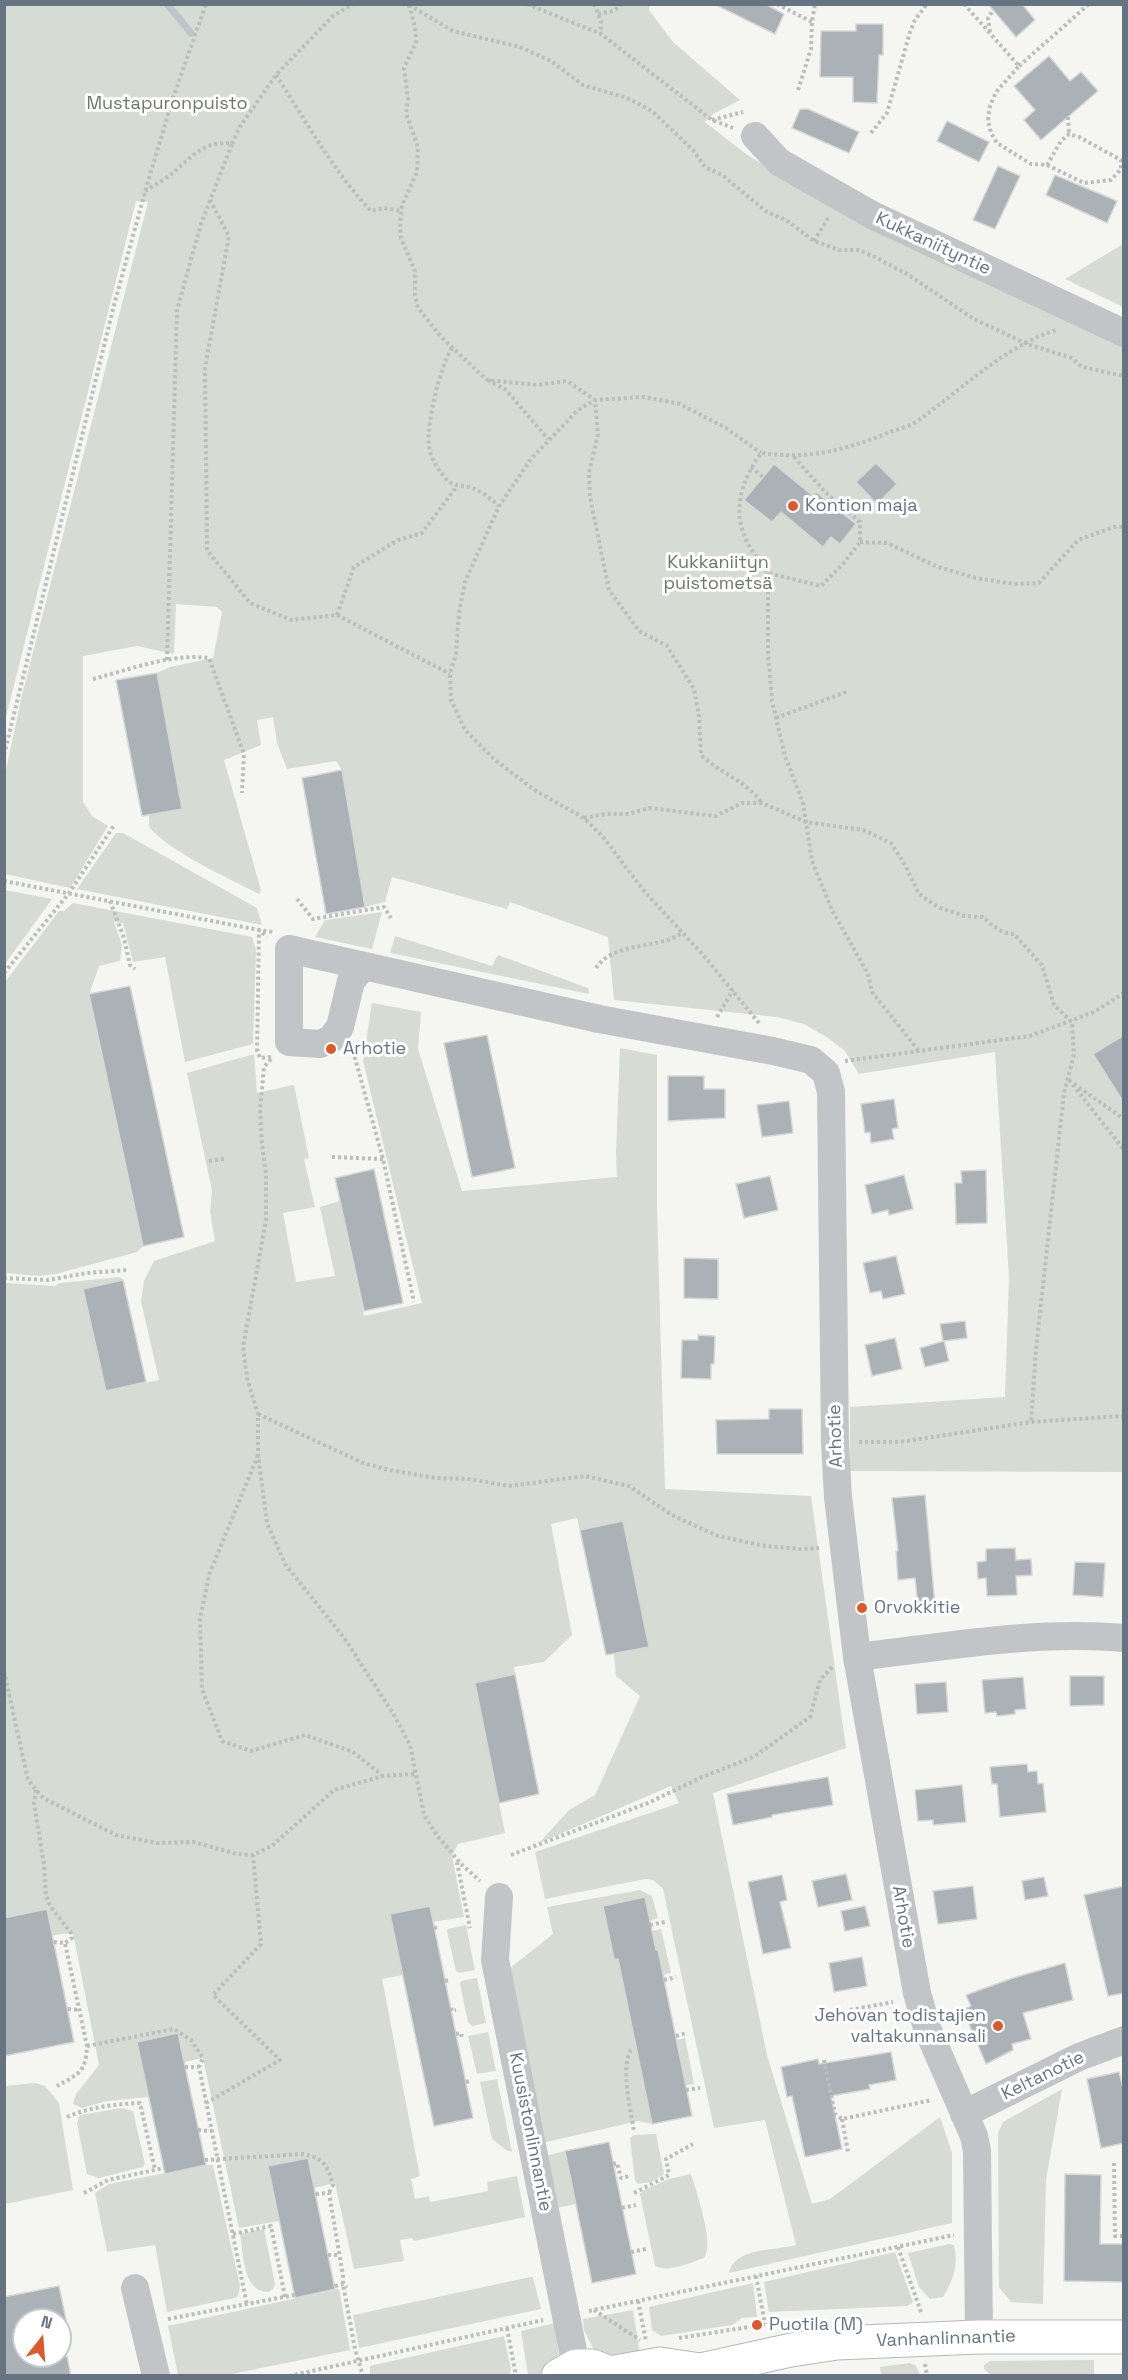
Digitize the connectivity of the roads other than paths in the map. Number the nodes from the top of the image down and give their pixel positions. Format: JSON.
{"nodes":[{"id":1,"x":755,"y":136,"type":"road end"},
{"id":2,"x":1124,"y":333,"type":"edge"},
{"id":3,"x":364,"y":966,"type":"junction"},
{"id":4,"x":1124,"y":1638,"type":"edge"},
{"id":5,"x":849,"y":1659,"type":"junction"},
{"id":6,"x":499,"y":1896,"type":"road end"},
{"id":7,"x":1124,"y":2040,"type":"edge"},
{"id":8,"x":953,"y":2106,"type":"junction"},
{"id":9,"x":135,"y":2288,"type":"dead end"},
{"id":10,"x":979,"y":2337,"type":"junction"},
{"id":11,"x":1124,"y":2337,"type":"edge"},
{"id":12,"x":567,"y":2371,"type":"edge"},
{"id":13,"x":697,"y":2373,"type":"edge"},
{"id":14,"x":611,"y":2374,"type":"edge"},
{"id":15,"x":156,"y":2376,"type":"edge"}],
"edges":[{"from":1,"to":2,"type":"street","name":"Kukkaniityntie"},
{"from":3,"to":3,"type":"street","name":"Arhotie"},
{"from":3,"to":5,"type":"street","name":"Arhotie"},
{"from":4,"to":5,"type":"street"},
{"from":5,"to":8,"type":"street","name":"Arhotie"},
{"from":6,"to":12,"type":"street","name":"Kuusistonlinnantie"},
{"from":7,"to":8,"type":"street","name":"Keltanotie"},
{"from":8,"to":10,"type":"street","name":"Arhotie"},
{"from":9,"to":15,"type":"street"},
{"from":10,"to":11,"type":"main road","name":"Vanhanlinnantie"},
{"from":10,"to":13,"type":"main road","name":"Vanhanlinnantie"},
{"from":12,"to":14,"type":"main road","name":"Vanhanlinnantie"},
{"from":13,"to":14,"type":"main road","name":"Vanhanlinnantie"}]}
